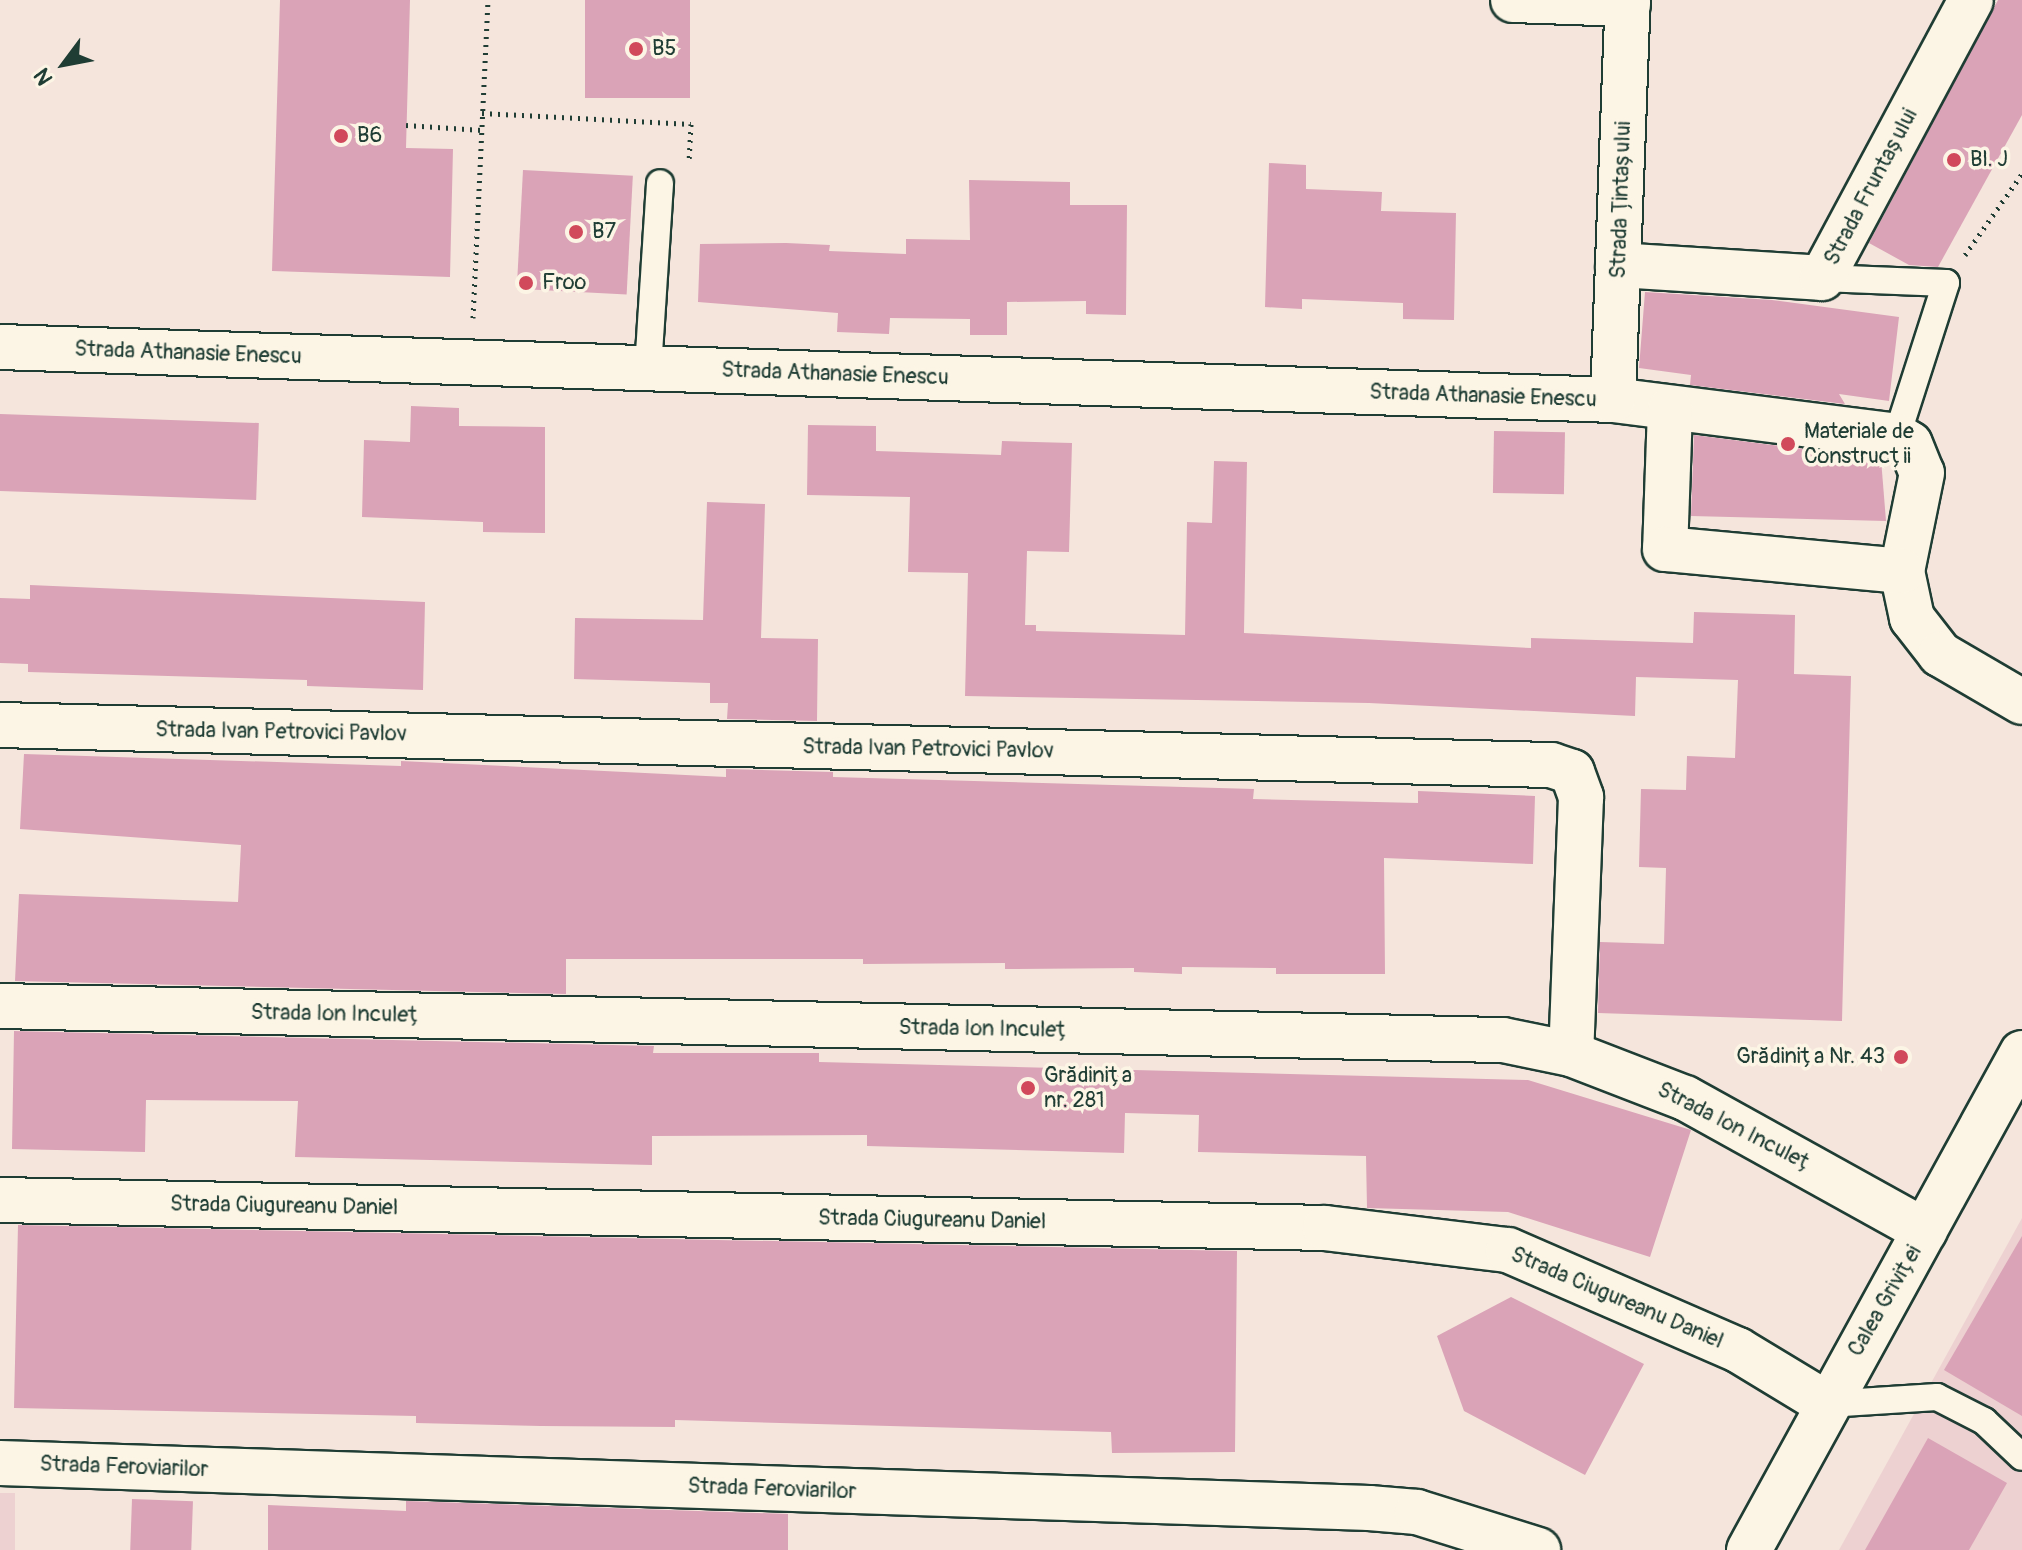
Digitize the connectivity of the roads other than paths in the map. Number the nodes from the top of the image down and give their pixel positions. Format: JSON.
{"nodes":[{"id":1,"x":1513,"y":0,"type":"edge"},
{"id":2,"x":1971,"y":0,"type":"edge"},
{"id":3,"x":1628,"y":2,"type":"edge"},
{"id":4,"x":660,"y":183,"type":"dead end"},
{"id":5,"x":1618,"y":265,"type":"junction"},
{"id":6,"x":1822,"y":278,"type":"junction"},
{"id":7,"x":0,"y":347,"type":"edge"},
{"id":8,"x":648,"y":369,"type":"junction"},
{"id":9,"x":1613,"y":400,"type":"junction"},
{"id":10,"x":1670,"y":409,"type":"junction"},
{"id":11,"x":1897,"y":436,"type":"junction"},
{"id":12,"x":1902,"y":571,"type":"junction"},
{"id":13,"x":2022,"y":702,"type":"edge"},
{"id":14,"x":0,"y":725,"type":"edge"},
{"id":15,"x":0,"y":1006,"type":"edge"},
{"id":16,"x":2022,"y":1053,"type":"edge"},
{"id":17,"x":1571,"y":1054,"type":"junction"},
{"id":18,"x":0,"y":1200,"type":"edge"},
{"id":19,"x":1925,"y":1231,"type":"junction"},
{"id":20,"x":1827,"y":1404,"type":"junction"},
{"id":21,"x":2022,"y":1457,"type":"edge"},
{"id":22,"x":0,"y":1463,"type":"edge"},
{"id":23,"x":1538,"y":1550,"type":"edge"},
{"id":24,"x":1749,"y":1550,"type":"edge"}],
"edges":[{"from":1,"to":3,"type":"street"},
{"from":2,"to":6,"type":"street","name":"Strada Fruntașului"},
{"from":3,"to":5,"type":"street","name":"Strada Țintașului"},
{"from":4,"to":8,"type":"lane"},
{"from":5,"to":6,"type":"street","name":"Strada Fruntașului"},
{"from":5,"to":9,"type":"street","name":"Strada Țintașului"},
{"from":6,"to":11,"type":"lane"},
{"from":7,"to":8,"type":"street","name":"Strada Athanasie Enescu"},
{"from":8,"to":9,"type":"street","name":"Strada Athanasie Enescu"},
{"from":9,"to":10,"type":"street","name":"Strada Athanasie Enescu"},
{"from":10,"to":11,"type":"street","name":"Strada Athanasie Enescu"},
{"from":10,"to":12,"type":"street"},
{"from":11,"to":12,"type":"street"},
{"from":12,"to":13,"type":"street"},
{"from":14,"to":17,"type":"street","name":"Strada Ivan Petrovici Pavlov"},
{"from":15,"to":17,"type":"street","name":"Strada Ion Inculeț"},
{"from":16,"to":19,"type":"street","name":"Calea Griviței"},
{"from":17,"to":19,"type":"street","name":"Strada Ion Inculeț"},
{"from":18,"to":20,"type":"street","name":"Strada Ciugureanu Daniel"},
{"from":19,"to":20,"type":"street","name":"Calea Griviței"},
{"from":20,"to":21,"type":"lane"},
{"from":20,"to":24,"type":"street","name":"Calea Griviței"},
{"from":22,"to":23,"type":"street","name":"Strada Feroviarilor"}]}
